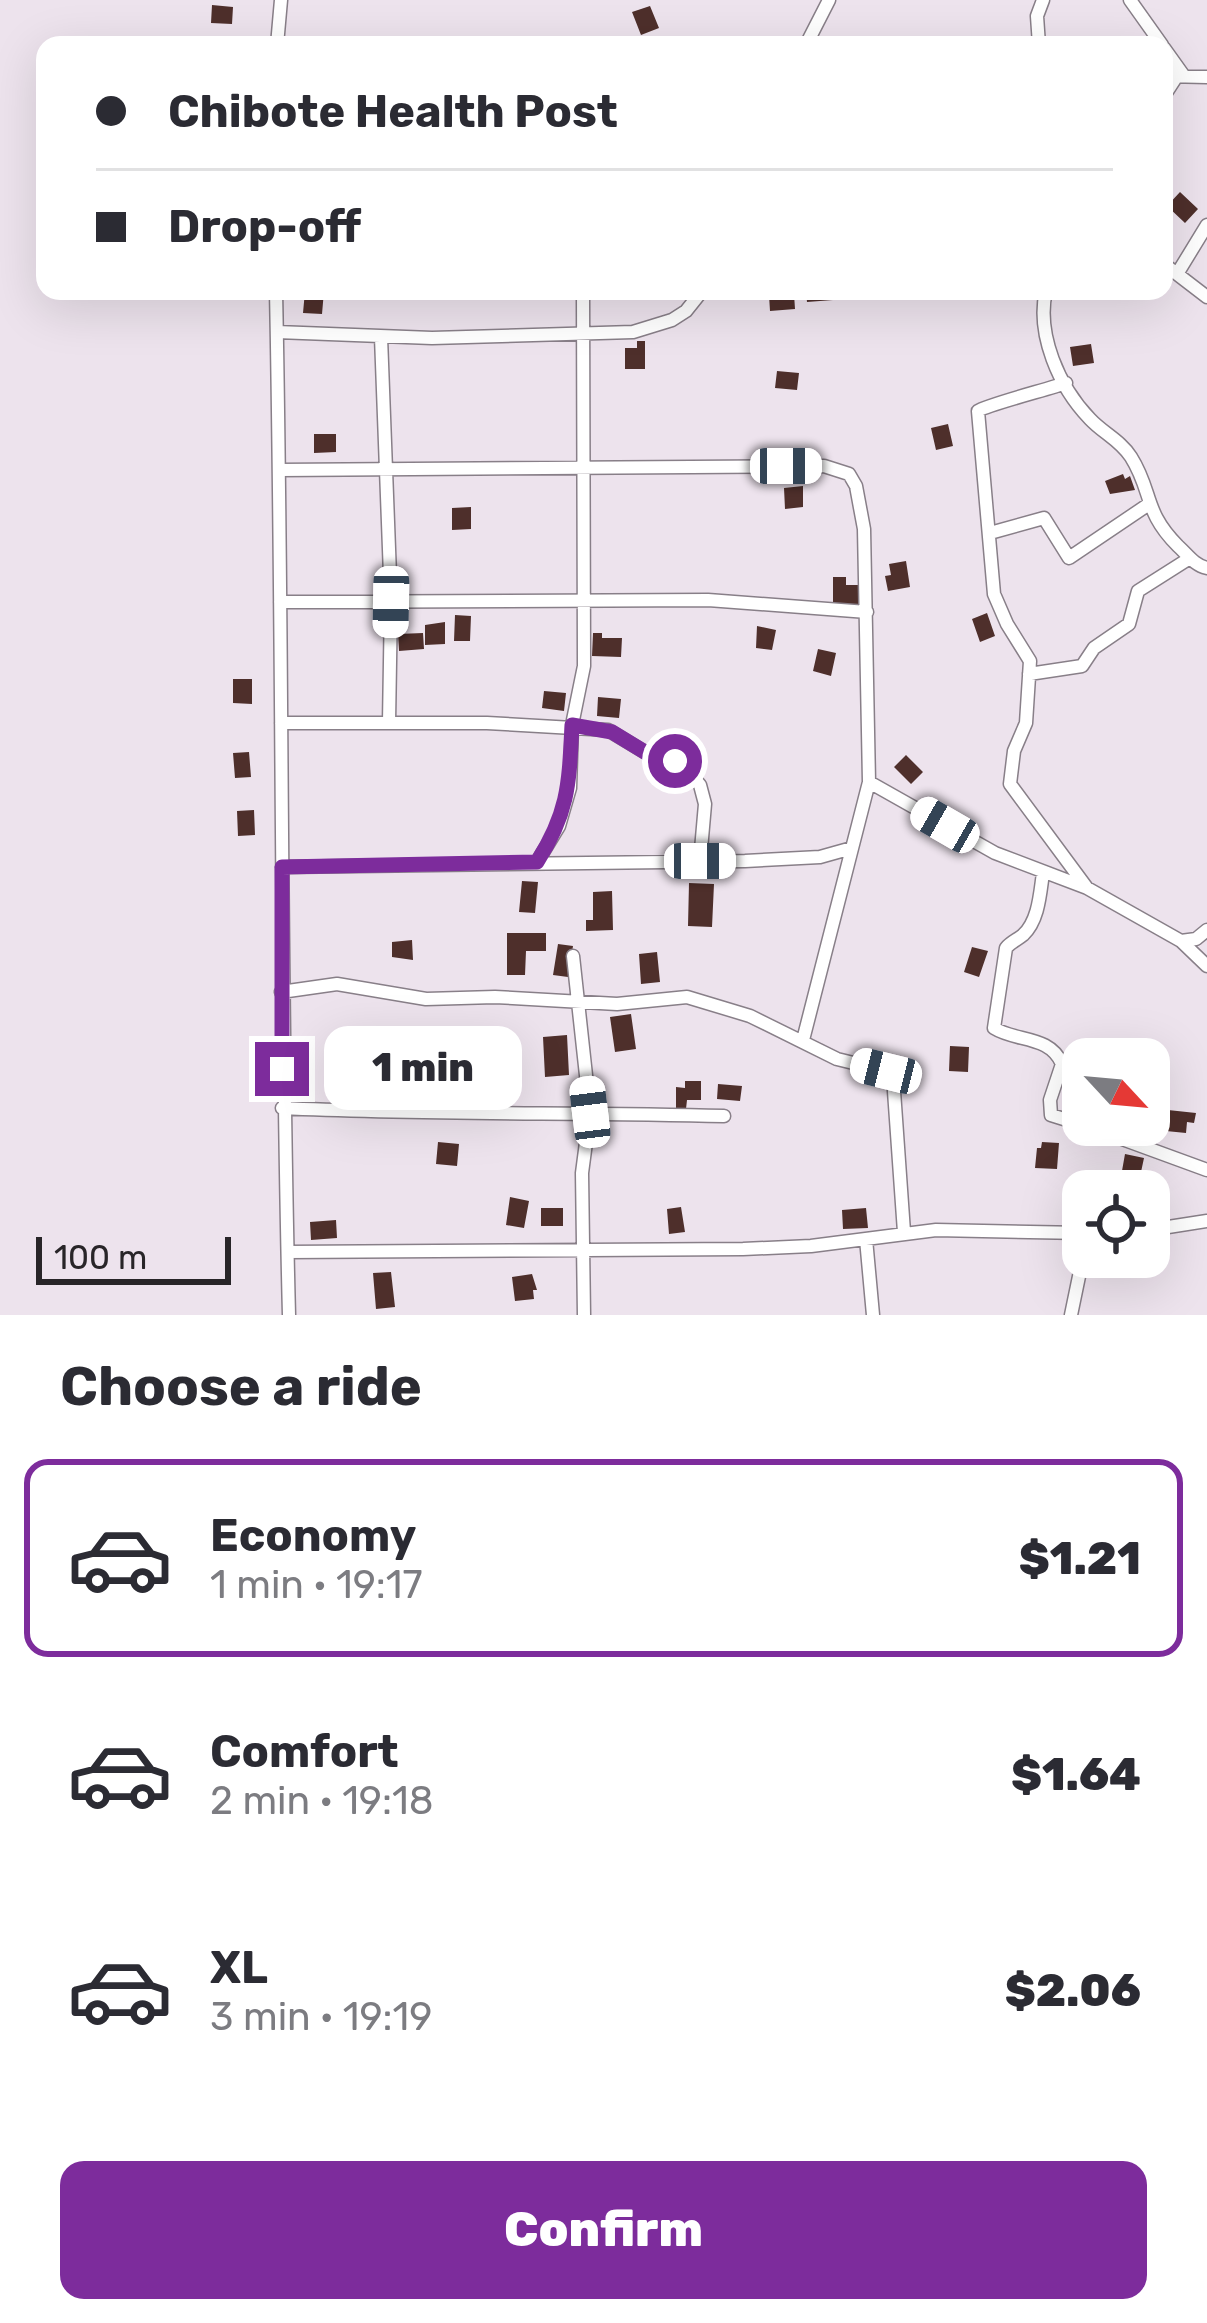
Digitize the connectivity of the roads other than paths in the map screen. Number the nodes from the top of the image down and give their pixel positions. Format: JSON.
{"nodes":[{"id":1,"x":281,"y":0,"type":"edge"},
{"id":2,"x":806,"y":0,"type":"edge"},
{"id":3,"x":830,"y":0,"type":"edge"},
{"id":4,"x":1043,"y":0,"type":"edge"},
{"id":5,"x":1130,"y":0,"type":"edge"},
{"id":6,"x":820,"y":14,"type":"junction"},
{"id":7,"x":279,"y":36,"type":"edge"},
{"id":8,"x":810,"y":36,"type":"edge"},
{"id":9,"x":1038,"y":36,"type":"edge"},
{"id":10,"x":1155,"y":36,"type":"edge"},
{"id":11,"x":1175,"y":76,"type":"edge"},
{"id":12,"x":1207,"y":76,"type":"edge"},
{"id":13,"x":1207,"y":225,"type":"edge"},
{"id":14,"x":1173,"y":271,"type":"edge"},
{"id":15,"x":1177,"y":274,"type":"junction"},
{"id":16,"x":1207,"y":297,"type":"edge"},
{"id":17,"x":276,"y":300,"type":"edge"},
{"id":18,"x":583,"y":300,"type":"edge"},
{"id":19,"x":695,"y":300,"type":"edge"},
{"id":20,"x":1045,"y":300,"type":"edge"},
{"id":21,"x":277,"y":332,"type":"junction"},
{"id":22,"x":584,"y":334,"type":"junction"},
{"id":23,"x":381,"y":337,"type":"junction"},
{"id":24,"x":1066,"y":383,"type":"junction"},
{"id":25,"x":280,"y":470,"type":"junction"},
{"id":26,"x":584,"y":470,"type":"junction"},
{"id":27,"x":388,"y":471,"type":"junction"},
{"id":28,"x":1149,"y":505,"type":"junction"},
{"id":29,"x":990,"y":533,"type":"junction"},
{"id":30,"x":1190,"y":558,"type":"junction"},
{"id":31,"x":1207,"y":568,"type":"edge"},
{"id":32,"x":280,"y":602,"type":"junction"},
{"id":33,"x":391,"y":602,"type":"junction"},
{"id":34,"x":584,"y":603,"type":"junction"},
{"id":35,"x":867,"y":612,"type":"junction"},
{"id":36,"x":1029,"y":674,"type":"junction"},
{"id":37,"x":389,"y":722,"type":"junction"},
{"id":38,"x":281,"y":723,"type":"junction"},
{"id":39,"x":572,"y":725,"type":"junction"},
{"id":40,"x":869,"y":782,"type":"junction"},
{"id":41,"x":852,"y":848,"type":"junction"},
{"id":42,"x":700,"y":861,"type":"junction"},
{"id":43,"x":537,"y":862,"type":"junction"},
{"id":44,"x":282,"y":867,"type":"junction"},
{"id":45,"x":1043,"y":873,"type":"junction"},
{"id":46,"x":1087,"y":888,"type":"junction"},
{"id":47,"x":1207,"y":930,"type":"edge"},
{"id":48,"x":1181,"y":941,"type":"junction"},
{"id":49,"x":573,"y":956,"type":"dead end"},
{"id":50,"x":1207,"y":966,"type":"edge"},
{"id":51,"x":281,"y":992,"type":"junction"},
{"id":52,"x":576,"y":1001,"type":"junction"},
{"id":53,"x":803,"y":1040,"type":"junction"},
{"id":54,"x":1062,"y":1064,"type":"edge"},
{"id":55,"x":1062,"y":1064,"type":"edge"},
{"id":56,"x":282,"y":1108,"type":"junction"},
{"id":57,"x":590,"y":1112,"type":"junction"},
{"id":58,"x":724,"y":1116,"type":"dead end"},
{"id":59,"x":1062,"y":1118,"type":"edge"},
{"id":60,"x":1141,"y":1146,"type":"edge"},
{"id":61,"x":1207,"y":1170,"type":"edge"},
{"id":62,"x":1207,"y":1221,"type":"edge"},
{"id":63,"x":1170,"y":1227,"type":"edge"},
{"id":64,"x":904,"y":1232,"type":"junction"},
{"id":65,"x":1062,"y":1232,"type":"edge"},
{"id":66,"x":866,"y":1239,"type":"junction"},
{"id":67,"x":584,"y":1248,"type":"junction"},
{"id":68,"x":288,"y":1252,"type":"junction"},
{"id":69,"x":1079,"y":1278,"type":"edge"},
{"id":70,"x":289,"y":1315,"type":"edge"},
{"id":71,"x":584,"y":1315,"type":"edge"},
{"id":72,"x":873,"y":1315,"type":"edge"},
{"id":73,"x":1071,"y":1315,"type":"edge"}],
"edges":[{"from":1,"to":7,"type":"street"},
{"from":2,"to":6,"type":"street"},
{"from":3,"to":6,"type":"street"},
{"from":4,"to":9,"type":"street"},
{"from":5,"to":10,"type":"street"},
{"from":6,"to":8,"type":"street"},
{"from":11,"to":12,"type":"street"},
{"from":13,"to":15,"type":"street"},
{"from":14,"to":15,"type":"street"},
{"from":15,"to":16,"type":"street"},
{"from":17,"to":21,"type":"street"},
{"from":18,"to":22,"type":"street"},
{"from":19,"to":22,"type":"street"},
{"from":20,"to":24,"type":"street"},
{"from":21,"to":23,"type":"street"},
{"from":21,"to":25,"type":"street"},
{"from":22,"to":23,"type":"street"},
{"from":22,"to":26,"type":"street"},
{"from":23,"to":27,"type":"street"},
{"from":24,"to":28,"type":"street"},
{"from":24,"to":29,"type":"street"},
{"from":25,"to":27,"type":"street"},
{"from":25,"to":32,"type":"street"},
{"from":26,"to":27,"type":"street"},
{"from":26,"to":34,"type":"street"},
{"from":26,"to":35,"type":"street"},
{"from":27,"to":33,"type":"street"},
{"from":28,"to":29,"type":"street"},
{"from":28,"to":30,"type":"street"},
{"from":29,"to":36,"type":"street"},
{"from":30,"to":31,"type":"street"},
{"from":30,"to":36,"type":"street"},
{"from":32,"to":33,"type":"street"},
{"from":32,"to":38,"type":"street"},
{"from":33,"to":34,"type":"street"},
{"from":33,"to":37,"type":"street"},
{"from":34,"to":35,"type":"street"},
{"from":34,"to":39,"type":"street"},
{"from":35,"to":40,"type":"street"},
{"from":36,"to":46,"type":"street"},
{"from":37,"to":38,"type":"street"},
{"from":37,"to":39,"type":"street"},
{"from":38,"to":44,"type":"street"},
{"from":39,"to":42,"type":"street"},
{"from":39,"to":43,"type":"street"},
{"from":40,"to":41,"type":"street"},
{"from":40,"to":45,"type":"street"},
{"from":41,"to":42,"type":"street"},
{"from":41,"to":53,"type":"street"},
{"from":42,"to":43,"type":"street"},
{"from":43,"to":44,"type":"street"},
{"from":44,"to":51,"type":"street"},
{"from":45,"to":46,"type":"street"},
{"from":45,"to":54,"type":"street"},
{"from":46,"to":48,"type":"street"},
{"from":47,"to":48,"type":"street"},
{"from":48,"to":50,"type":"street"},
{"from":49,"to":52,"type":"street"},
{"from":51,"to":52,"type":"street"},
{"from":51,"to":56,"type":"street"},
{"from":52,"to":53,"type":"street"},
{"from":52,"to":57,"type":"street"},
{"from":53,"to":64,"type":"street"},
{"from":55,"to":59,"type":"street"},
{"from":56,"to":57,"type":"street"},
{"from":56,"to":68,"type":"street"},
{"from":57,"to":58,"type":"street"},
{"from":57,"to":67,"type":"street"},
{"from":60,"to":61,"type":"street"},
{"from":62,"to":63,"type":"street"},
{"from":64,"to":65,"type":"street"},
{"from":64,"to":66,"type":"street"},
{"from":66,"to":67,"type":"street"},
{"from":66,"to":72,"type":"street"},
{"from":67,"to":68,"type":"street"},
{"from":67,"to":71,"type":"street"},
{"from":68,"to":70,"type":"street"},
{"from":69,"to":73,"type":"street"}]}
